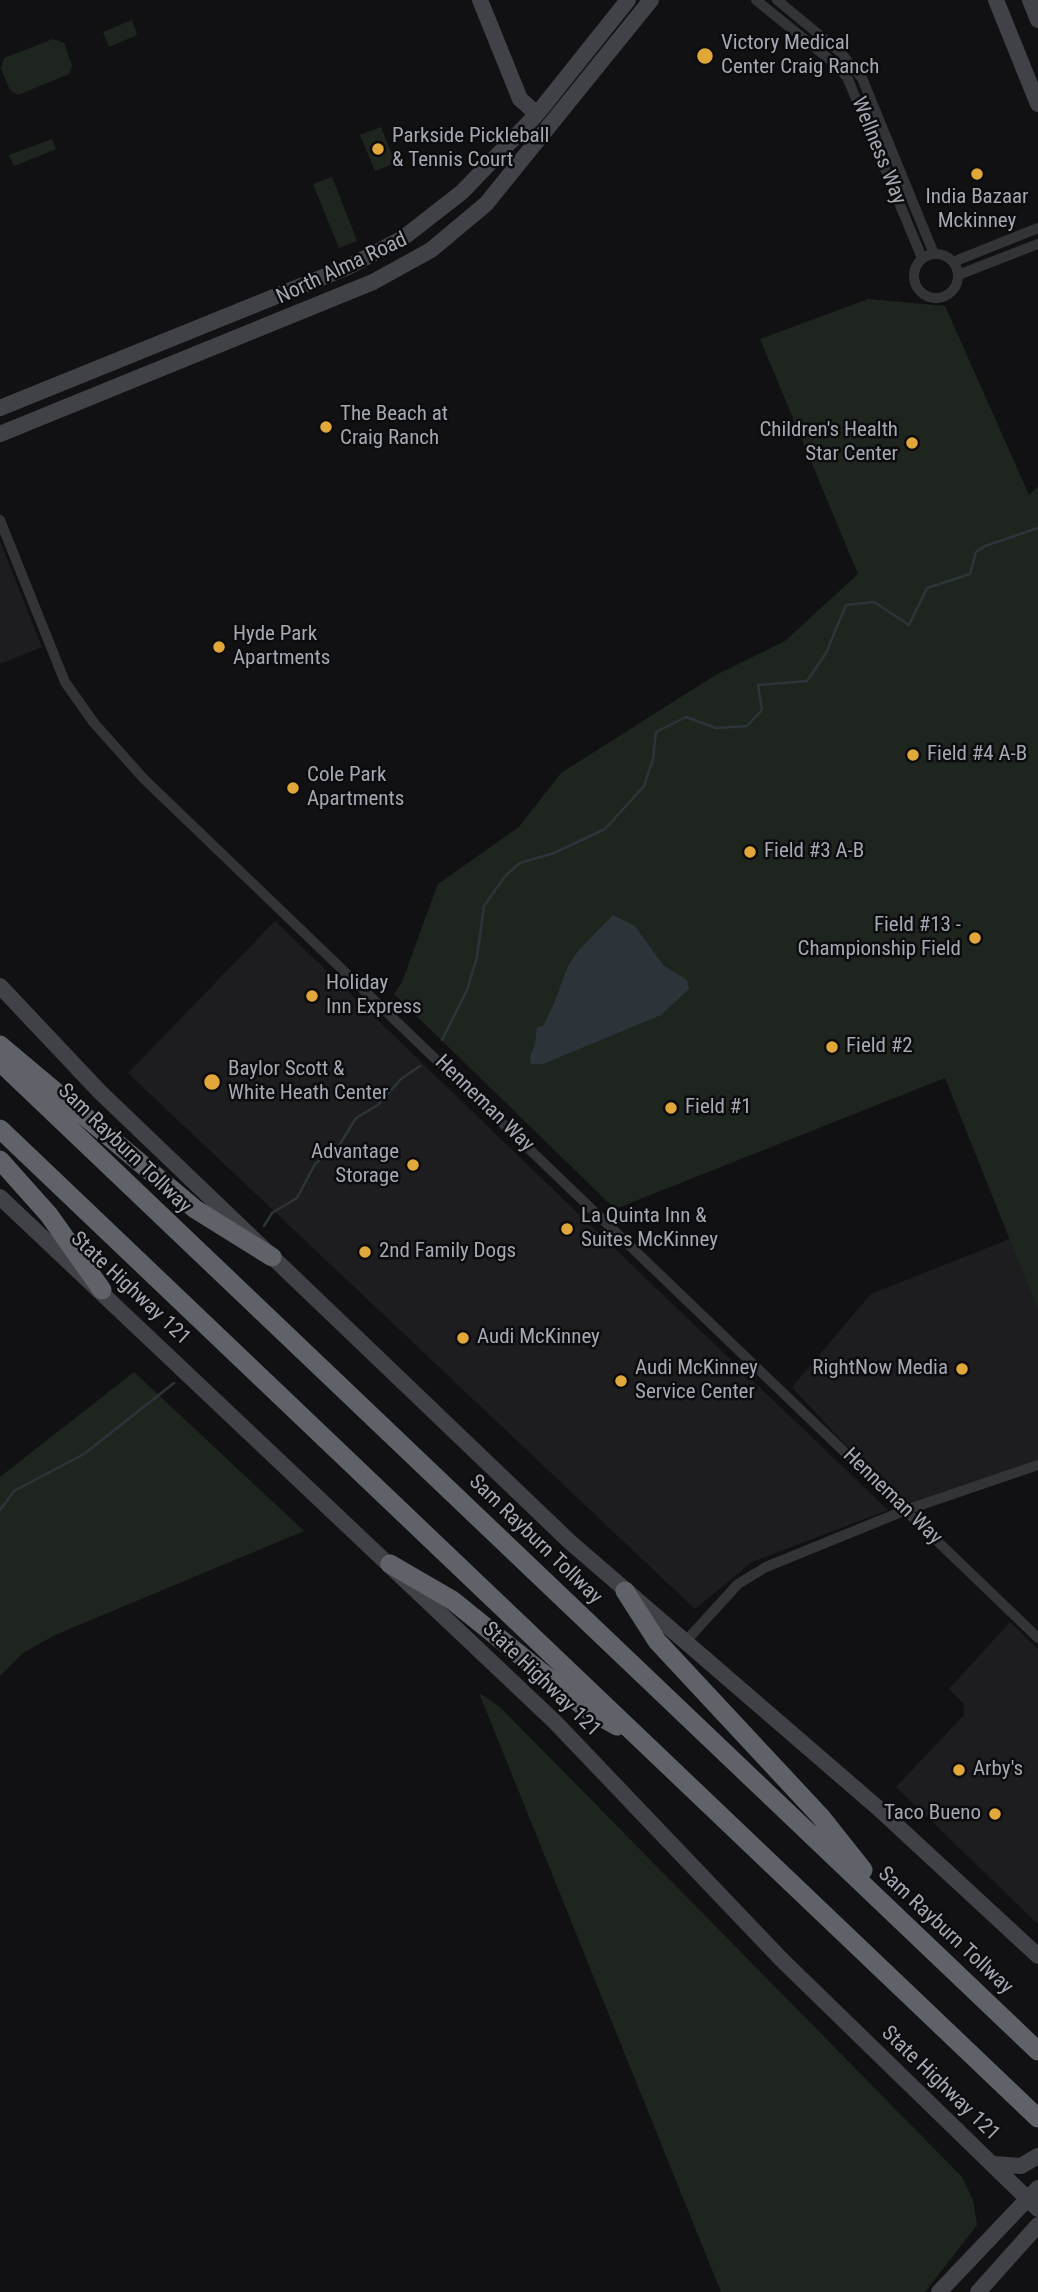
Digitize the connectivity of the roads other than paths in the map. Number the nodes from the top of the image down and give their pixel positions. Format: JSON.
{"nodes":[{"id":1,"x":480,"y":0,"type":"edge"},
{"id":2,"x":628,"y":0,"type":"edge"},
{"id":3,"x":651,"y":0,"type":"edge"},
{"id":4,"x":756,"y":0,"type":"edge"},
{"id":5,"x":778,"y":0,"type":"edge"},
{"id":6,"x":996,"y":0,"type":"edge"},
{"id":7,"x":1030,"y":0,"type":"edge"},
{"id":8,"x":1038,"y":20,"type":"edge"},
{"id":9,"x":1038,"y":104,"type":"edge"},
{"id":10,"x":537,"y":114,"type":"junction"},
{"id":11,"x":1038,"y":228,"type":"edge"},
{"id":12,"x":1038,"y":244,"type":"edge"},
{"id":13,"x":384,"y":248,"type":"junction"},
{"id":14,"x":934,"y":254,"type":"junction"},
{"id":15,"x":922,"y":258,"type":"junction"},
{"id":16,"x":953,"y":262,"type":"junction"},
{"id":17,"x":393,"y":272,"type":"junction"},
{"id":18,"x":958,"y":275,"type":"junction"},
{"id":19,"x":191,"y":330,"type":"junction"},
{"id":20,"x":200,"y":352,"type":"junction"},
{"id":21,"x":0,"y":408,"type":"edge"},
{"id":22,"x":0,"y":434,"type":"edge"},
{"id":23,"x":0,"y":520,"type":"edge"},
{"id":24,"x":0,"y":986,"type":"edge"},
{"id":25,"x":0,"y":1045,"type":"edge"},
{"id":26,"x":0,"y":1062,"type":"edge"},
{"id":27,"x":0,"y":1129,"type":"edge"},
{"id":28,"x":0,"y":1160,"type":"edge"},
{"id":29,"x":0,"y":1197,"type":"edge"},
{"id":30,"x":272,"y":1257,"type":"junction"},
{"id":31,"x":102,"y":1290,"type":"junction"},
{"id":32,"x":1038,"y":1465,"type":"edge"},
{"id":33,"x":906,"y":1510,"type":"junction"},
{"id":34,"x":390,"y":1564,"type":"junction"},
{"id":35,"x":625,"y":1591,"type":"junction"},
{"id":36,"x":1038,"y":1638,"type":"edge"},
{"id":37,"x":684,"y":1643,"type":"junction"},
{"id":38,"x":642,"y":1740,"type":"junction"},
{"id":39,"x":907,"y":1926,"type":"junction"},
{"id":40,"x":1038,"y":1956,"type":"edge"},
{"id":41,"x":1038,"y":2051,"type":"edge"},
{"id":42,"x":1038,"y":2118,"type":"edge"},
{"id":43,"x":1038,"y":2156,"type":"edge"},
{"id":44,"x":993,"y":2164,"type":"junction"},
{"id":45,"x":1034,"y":2199,"type":"edge"},
{"id":46,"x":1038,"y":2225,"type":"edge"},
{"id":47,"x":939,"y":2292,"type":"edge"},
{"id":48,"x":978,"y":2292,"type":"edge"}],
"edges":[{"from":1,"to":10,"type":"main road"},
{"from":2,"to":10,"type":"main road","name":"North Alma Road"},
{"from":3,"to":17,"type":"main road","name":"North Alma Road"},
{"from":4,"to":15,"type":"street","name":"Wellness Way"},
{"from":5,"to":14,"type":"street","name":"Wellness Way"},
{"from":6,"to":9,"type":"main road"},
{"from":7,"to":8,"type":"main road"},
{"from":10,"to":13,"type":"main road","name":"North Alma Road"},
{"from":11,"to":16,"type":"street"},
{"from":12,"to":18,"type":"street"},
{"from":13,"to":17,"type":"main road"},
{"from":13,"to":19,"type":"main road","name":"North Alma Road"},
{"from":14,"to":15,"type":"street"},
{"from":14,"to":16,"type":"street"},
{"from":15,"to":18,"type":"street"},
{"from":16,"to":18,"type":"street"},
{"from":17,"to":20,"type":"main road","name":"North Alma Road"},
{"from":19,"to":20,"type":"main road"},
{"from":19,"to":21,"type":"main road","name":"North Alma Road"},
{"from":20,"to":22,"type":"main road","name":"North Alma Road"},
{"from":23,"to":33,"type":"street","name":"Henneman Way"},
{"from":24,"to":30,"type":"main road"},
{"from":25,"to":30,"type":"highway"},
{"from":26,"to":39,"type":"highway","name":"Sam Rayburn Tollway"},
{"from":27,"to":38,"type":"highway"},
{"from":28,"to":31,"type":"highway"},
{"from":29,"to":31,"type":"main road","name":"State Highway 121"},
{"from":30,"to":35,"type":"main road"},
{"from":31,"to":34,"type":"main road","name":"State Highway 121"},
{"from":32,"to":33,"type":"street"},
{"from":33,"to":36,"type":"street","name":"Henneman Way"},
{"from":33,"to":37,"type":"street"},
{"from":34,"to":38,"type":"highway"},
{"from":34,"to":44,"type":"main road","name":"State Highway 121"},
{"from":35,"to":37,"type":"main road"},
{"from":35,"to":39,"type":"highway"},
{"from":37,"to":40,"type":"main road"},
{"from":38,"to":42,"type":"highway"},
{"from":39,"to":41,"type":"highway","name":"Sam Rayburn Tollway"},
{"from":43,"to":44,"type":"main road"},
{"from":44,"to":45,"type":"main road","name":"State Highway 121"},
{"from":45,"to":47,"type":"main road"},
{"from":46,"to":48,"type":"main road"}]}
